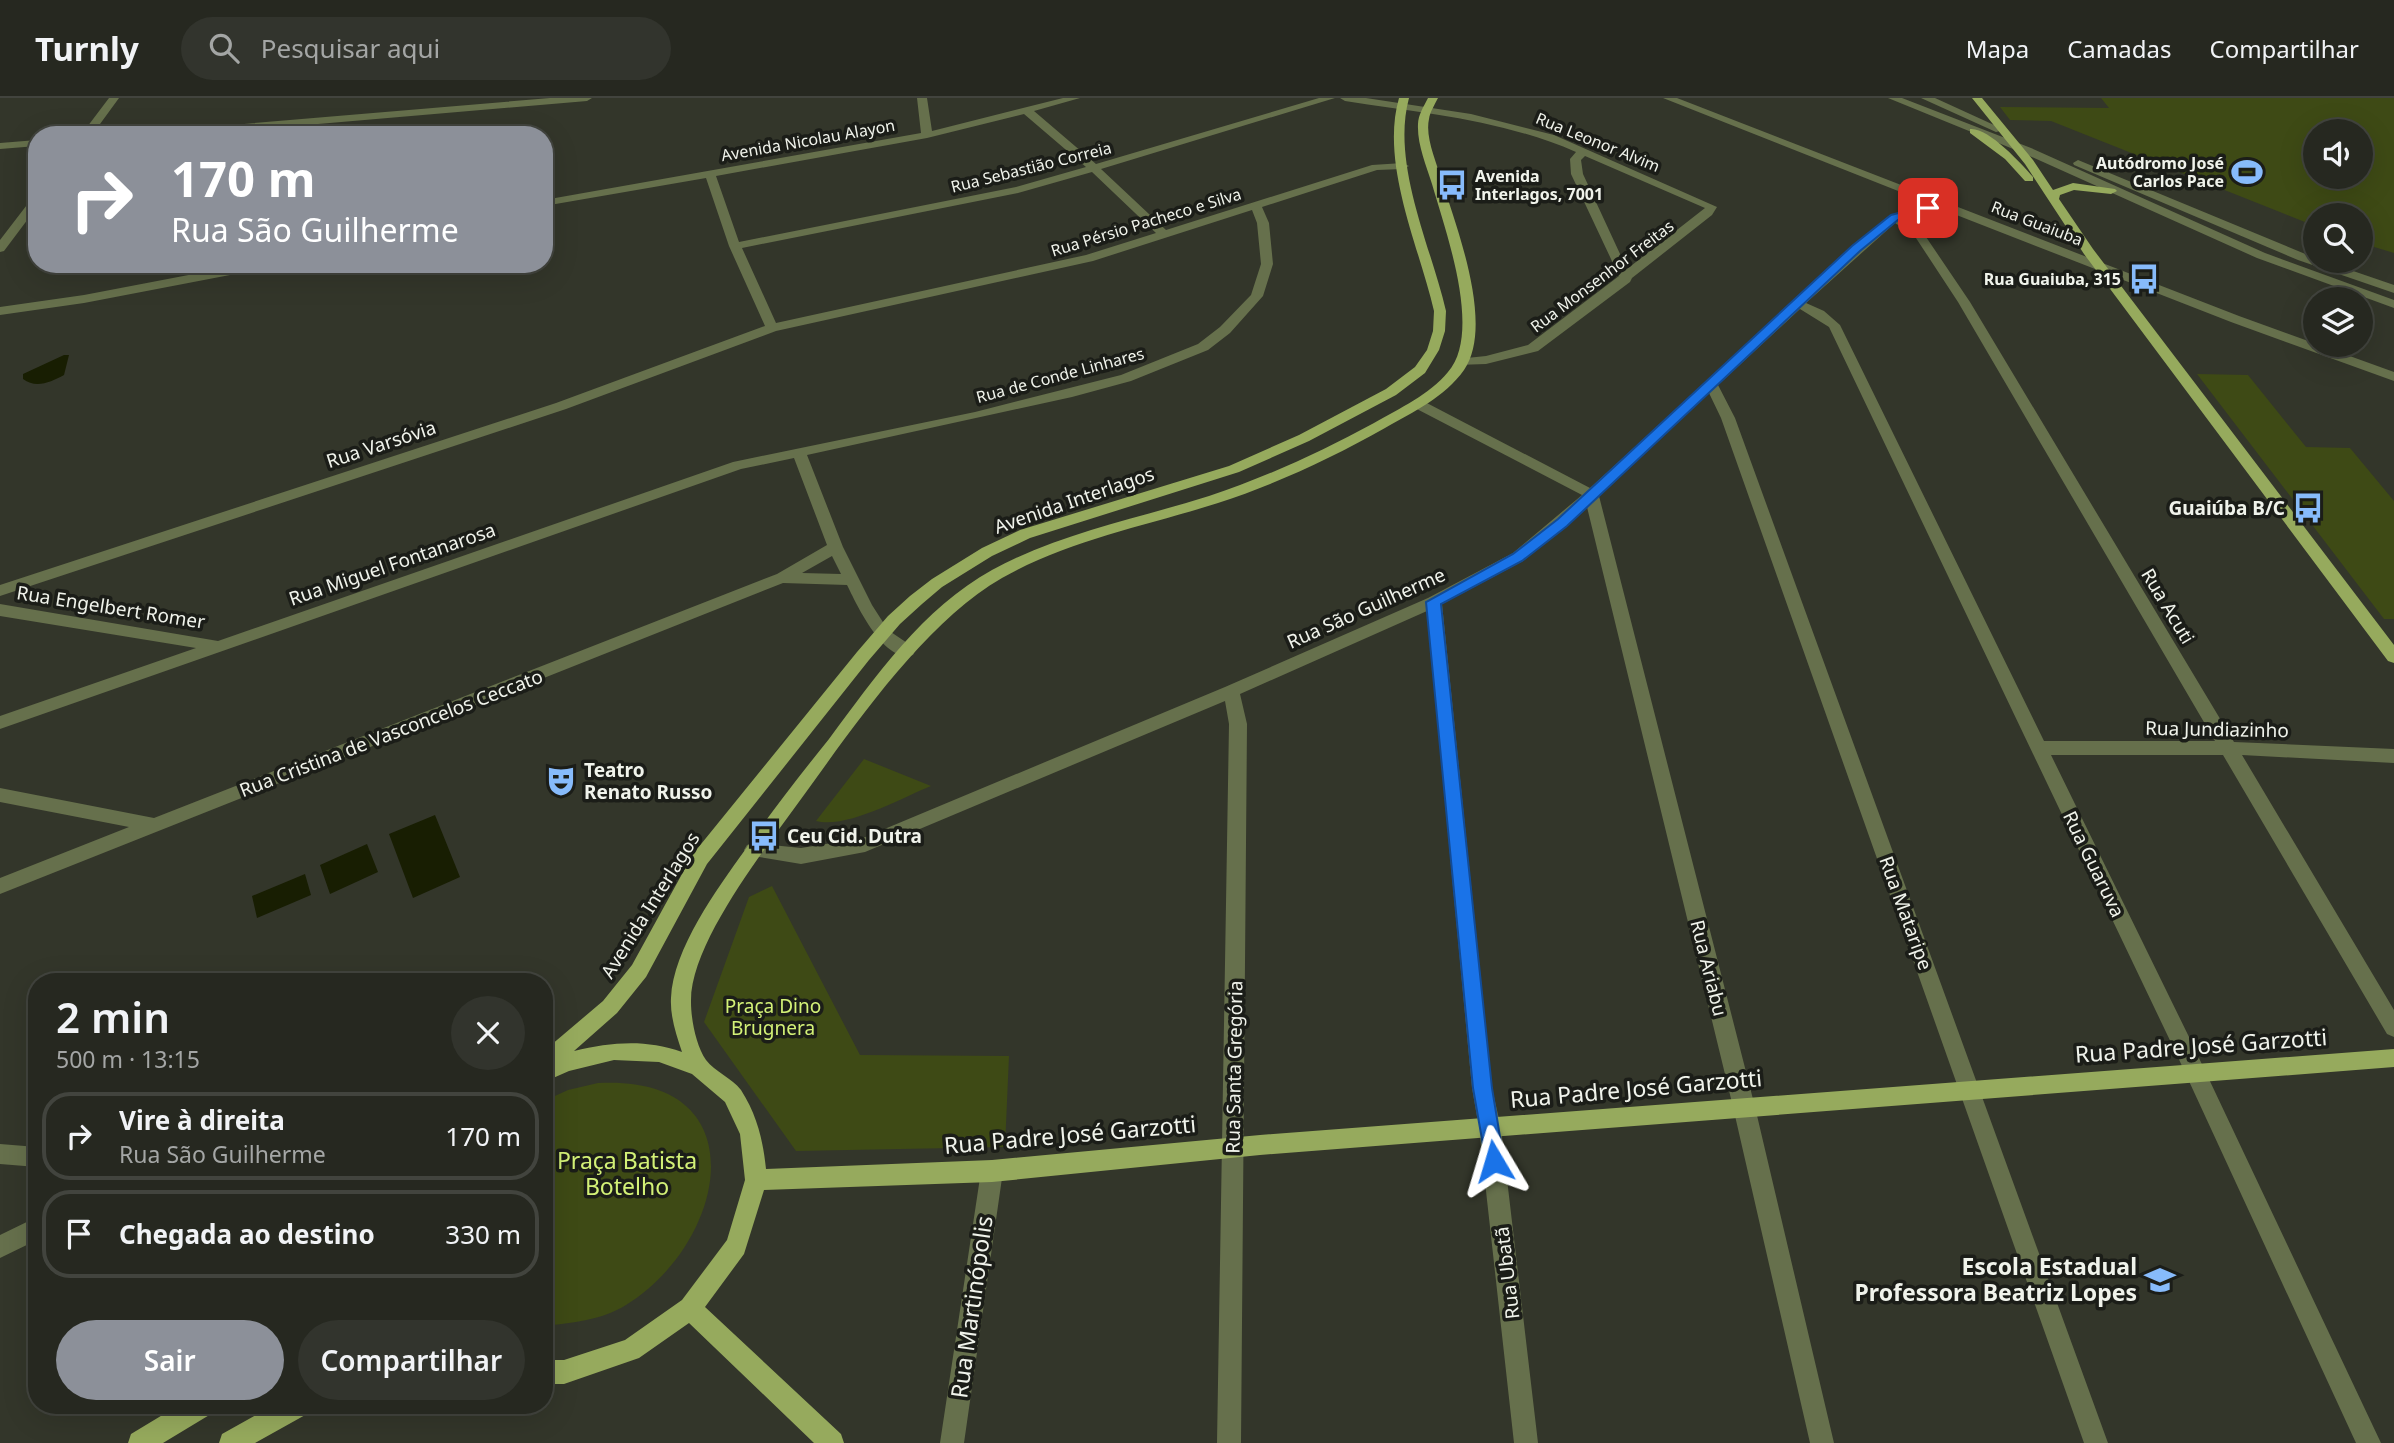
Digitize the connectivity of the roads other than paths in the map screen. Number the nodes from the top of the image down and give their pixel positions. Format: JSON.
{"nodes":[{"id":1,"x":114,"y":98,"type":"edge"},
{"id":2,"x":587,"y":98,"type":"edge"},
{"id":3,"x":922,"y":98,"type":"edge"},
{"id":4,"x":1075,"y":98,"type":"edge"},
{"id":5,"x":1330,"y":98,"type":"edge"},
{"id":6,"x":1345,"y":98,"type":"edge"},
{"id":7,"x":1668,"y":98,"type":"edge"},
{"id":8,"x":1893,"y":98,"type":"edge"},
{"id":9,"x":1926,"y":98,"type":"edge"},
{"id":10,"x":1978,"y":98,"type":"edge"},
{"id":11,"x":527,"y":101,"type":"edge"},
{"id":12,"x":1402,"y":102,"type":"edge"},
{"id":13,"x":1429,"y":104,"type":"edge"},
{"id":14,"x":1027,"y":111,"type":"junction"},
{"id":15,"x":305,"y":123,"type":"junction"},
{"id":16,"x":93,"y":126,"type":"edge"},
{"id":17,"x":266,"y":126,"type":"edge"},
{"id":18,"x":304,"y":126,"type":"edge"},
{"id":19,"x":2001,"y":130,"type":"junction"},
{"id":20,"x":1974,"y":131,"type":"junction"},
{"id":21,"x":927,"y":135,"type":"junction"},
{"id":22,"x":28,"y":144,"type":"edge"},
{"id":23,"x":0,"y":146,"type":"edge"},
{"id":24,"x":2017,"y":148,"type":"junction"},
{"id":25,"x":1584,"y":151,"type":"junction"},
{"id":26,"x":1403,"y":166,"type":"junction"},
{"id":27,"x":1094,"y":168,"type":"junction"},
{"id":28,"x":710,"y":173,"type":"junction"},
{"id":29,"x":2111,"y":191,"type":"junction"},
{"id":30,"x":1911,"y":193,"type":"junction"},
{"id":31,"x":2053,"y":200,"type":"junction"},
{"id":32,"x":553,"y":201,"type":"edge"},
{"id":33,"x":1935,"y":203,"type":"junction"},
{"id":34,"x":1256,"y":206,"type":"junction"},
{"id":35,"x":1711,"y":207,"type":"joint"},
{"id":36,"x":28,"y":212,"type":"edge"},
{"id":37,"x":1895,"y":218,"type":"junction"},
{"id":38,"x":1164,"y":234,"type":"junction"},
{"id":39,"x":735,"y":246,"type":"junction"},
{"id":40,"x":0,"y":248,"type":"edge"},
{"id":41,"x":2097,"y":264,"type":"junction"},
{"id":42,"x":205,"y":273,"type":"edge"},
{"id":43,"x":1626,"y":279,"type":"junction"},
{"id":44,"x":2394,"y":289,"type":"edge"},
{"id":45,"x":1798,"y":304,"type":"junction"},
{"id":46,"x":2394,"y":304,"type":"edge"},
{"id":47,"x":0,"y":311,"type":"edge"},
{"id":48,"x":772,"y":328,"type":"junction"},
{"id":49,"x":1462,"y":362,"type":"junction"},
{"id":50,"x":2393,"y":377,"type":"edge"},
{"id":51,"x":1712,"y":385,"type":"junction"},
{"id":52,"x":2394,"y":392,"type":"edge"},
{"id":53,"x":1418,"y":404,"type":"junction"},
{"id":54,"x":799,"y":453,"type":"junction"},
{"id":55,"x":1591,"y":494,"type":"junction"},
{"id":56,"x":835,"y":547,"type":"junction"},
{"id":57,"x":782,"y":578,"type":"junction"},
{"id":58,"x":852,"y":580,"type":"junction"},
{"id":59,"x":0,"y":591,"type":"edge"},
{"id":60,"x":1434,"y":602,"type":"junction"},
{"id":61,"x":0,"y":610,"type":"edge"},
{"id":62,"x":882,"y":634,"type":"junction"},
{"id":63,"x":216,"y":646,"type":"junction"},
{"id":64,"x":907,"y":651,"type":"junction"},
{"id":65,"x":2394,"y":657,"type":"edge"},
{"id":66,"x":1231,"y":691,"type":"junction"},
{"id":67,"x":0,"y":723,"type":"edge"},
{"id":68,"x":2038,"y":748,"type":"junction"},
{"id":69,"x":2227,"y":748,"type":"junction"},
{"id":70,"x":2394,"y":756,"type":"edge"},
{"id":71,"x":0,"y":795,"type":"edge"},
{"id":72,"x":155,"y":825,"type":"junction"},
{"id":73,"x":753,"y":850,"type":"junction"},
{"id":74,"x":0,"y":886,"type":"edge"},
{"id":75,"x":2394,"y":1028,"type":"edge"},
{"id":76,"x":553,"y":1056,"type":"edge"},
{"id":77,"x":2394,"y":1058,"type":"edge"},
{"id":78,"x":699,"y":1067,"type":"junction"},
{"id":79,"x":553,"y":1068,"type":"edge"},
{"id":80,"x":2194,"y":1073,"type":"junction"},
{"id":81,"x":1971,"y":1089,"type":"junction"},
{"id":82,"x":1744,"y":1107,"type":"junction"},
{"id":83,"x":1490,"y":1128,"type":"junction"},
{"id":84,"x":1232,"y":1147,"type":"junction"},
{"id":85,"x":0,"y":1154,"type":"edge"},
{"id":86,"x":28,"y":1156,"type":"edge"},
{"id":87,"x":992,"y":1171,"type":"junction"},
{"id":88,"x":755,"y":1180,"type":"junction"},
{"id":89,"x":28,"y":1233,"type":"edge"},
{"id":90,"x":0,"y":1247,"type":"edge"},
{"id":91,"x":690,"y":1307,"type":"junction"},
{"id":92,"x":553,"y":1372,"type":"edge"},
{"id":93,"x":187,"y":1414,"type":"edge"},
{"id":94,"x":282,"y":1414,"type":"edge"},
{"id":95,"x":140,"y":1443,"type":"edge"},
{"id":96,"x":231,"y":1443,"type":"edge"},
{"id":97,"x":832,"y":1443,"type":"edge"},
{"id":98,"x":952,"y":1443,"type":"edge"},
{"id":99,"x":1229,"y":1443,"type":"edge"},
{"id":100,"x":1526,"y":1443,"type":"edge"},
{"id":101,"x":1822,"y":1443,"type":"edge"},
{"id":102,"x":2096,"y":1443,"type":"edge"},
{"id":103,"x":2369,"y":1443,"type":"edge"}],
"edges":[{"from":1,"to":16,"type":"street"},
{"from":2,"to":11,"type":"street"},
{"from":3,"to":21,"type":"street"},
{"from":4,"to":14,"type":"street","name":"Avenida Nicolau Alayon"},
{"from":5,"to":27,"type":"street","name":"Rua Sebastião Correia"},
{"from":6,"to":12,"type":"street","name":"Rua Leonor Alvim"},
{"from":7,"to":30,"type":"street","name":"Rua Guaiuba"},
{"from":8,"to":20,"type":"street"},
{"from":9,"to":19,"type":"street"},
{"from":10,"to":19,"type":"main road"},
{"from":11,"to":15,"type":"street"},
{"from":12,"to":13,"type":"street","name":"Rua Leonor Alvim"},
{"from":12,"to":26,"type":"main road","name":"Avenida Interlagos"},
{"from":13,"to":25,"type":"street","name":"Rua Leonor Alvim"},
{"from":13,"to":49,"type":"main road"},
{"from":14,"to":21,"type":"street","name":"Avenida Nicolau Alayon"},
{"from":14,"to":27,"type":"street"},
{"from":15,"to":17,"type":"street"},
{"from":15,"to":18,"type":"street"},
{"from":19,"to":24,"type":"main road"},
{"from":19,"to":44,"type":"street"},
{"from":20,"to":24,"type":"street"},
{"from":20,"to":31,"type":"main road"},
{"from":21,"to":28,"type":"street","name":"Avenida Nicolau Alayon"},
{"from":22,"to":23,"type":"street"},
{"from":24,"to":29,"type":"street"},
{"from":24,"to":31,"type":"main road"},
{"from":25,"to":35,"type":"street","name":"Rua Leonor Alvim"},
{"from":25,"to":43,"type":"street"},
{"from":26,"to":34,"type":"street","name":"Rua Pérsio Pacheco e Silva"},
{"from":26,"to":62,"type":"main road","name":"Avenida Interlagos"},
{"from":27,"to":38,"type":"street"},
{"from":27,"to":39,"type":"street","name":"Rua Sebastião Correia"},
{"from":28,"to":32,"type":"street","name":"Avenida Nicolau Alayon"},
{"from":28,"to":39,"type":"street"},
{"from":29,"to":31,"type":"main road"},
{"from":29,"to":46,"type":"street"},
{"from":30,"to":33,"type":"street","name":"Rua Guaiuba"},
{"from":30,"to":37,"type":"street","name":"Rua São Guilherme"},
{"from":31,"to":41,"type":"main road"},
{"from":33,"to":37,"type":"street","name":"Rua São Guilherme"},
{"from":33,"to":41,"type":"street","name":"Rua Guaiuba"},
{"from":34,"to":38,"type":"street","name":"Rua Pérsio Pacheco e Silva"},
{"from":34,"to":54,"type":"street","name":"Rua de Conde Linhares"},
{"from":35,"to":43,"type":"street","name":"Rua Monsenhor Freitas"},
{"from":36,"to":40,"type":"street"},
{"from":37,"to":45,"type":"street","name":"Rua São Guilherme"},
{"from":37,"to":69,"type":"street","name":"Rua Acuti"},
{"from":38,"to":48,"type":"street","name":"Rua Pérsio Pacheco e Silva"},
{"from":39,"to":48,"type":"street"},
{"from":41,"to":50,"type":"street","name":"Rua Guaiuba"},
{"from":41,"to":65,"type":"main road"},
{"from":42,"to":47,"type":"street"},
{"from":43,"to":49,"type":"street","name":"Rua Monsenhor Freitas"},
{"from":45,"to":51,"type":"street","name":"Rua São Guilherme"},
{"from":45,"to":68,"type":"street","name":"Rua Guaruva"},
{"from":48,"to":59,"type":"street","name":"Rua Varsóvia"},
{"from":49,"to":53,"type":"main road"},
{"from":50,"to":52,"type":"street"},
{"from":51,"to":55,"type":"street","name":"Rua São Guilherme"},
{"from":51,"to":81,"type":"street","name":"Rua Mataripe"},
{"from":53,"to":55,"type":"street"},
{"from":53,"to":64,"type":"main road"},
{"from":54,"to":56,"type":"street"},
{"from":54,"to":63,"type":"street","name":"Rua Miguel Fontanarosa"},
{"from":55,"to":60,"type":"street","name":"Rua São Guilherme"},
{"from":55,"to":82,"type":"street","name":"Rua Ariabu"},
{"from":56,"to":57,"type":"street","name":"Rua Cristina de Vasconcelos Ceccato"},
{"from":56,"to":58,"type":"street"},
{"from":57,"to":58,"type":"street","name":"Rua Cristina de Vasconcelos Ceccato"},
{"from":57,"to":72,"type":"street","name":"Rua Cristina de Vasconcelos Ceccato"},
{"from":58,"to":62,"type":"street"},
{"from":60,"to":66,"type":"street","name":"Rua São Guilherme"},
{"from":60,"to":83,"type":"street","name":"Rua Ubatã"},
{"from":61,"to":63,"type":"street","name":"Rua Engelbert Romer"},
{"from":62,"to":64,"type":"street"},
{"from":62,"to":76,"type":"main road","name":"Avenida Interlagos"},
{"from":63,"to":67,"type":"street","name":"Rua Miguel Fontanarosa"},
{"from":64,"to":73,"type":"main road"},
{"from":66,"to":73,"type":"street","name":"Rua São Guilherme"},
{"from":66,"to":84,"type":"street","name":"Rua Santa Gregória"},
{"from":68,"to":69,"type":"street","name":"Rua Jundiazinho"},
{"from":68,"to":80,"type":"street","name":"Rua Guaruva"},
{"from":69,"to":70,"type":"street","name":"Rua Jundiazinho"},
{"from":69,"to":75,"type":"street","name":"Rua Acuti"},
{"from":71,"to":72,"type":"street"},
{"from":72,"to":74,"type":"street","name":"Rua Cristina de Vasconcelos Ceccato"},
{"from":73,"to":78,"type":"main road"},
{"from":77,"to":80,"type":"main road","name":"Rua Padre José Garzotti"},
{"from":78,"to":79,"type":"main road"},
{"from":78,"to":88,"type":"main road"},
{"from":80,"to":81,"type":"main road","name":"Rua Padre José Garzotti"},
{"from":80,"to":103,"type":"street","name":"Rua Guaruva"},
{"from":81,"to":82,"type":"main road","name":"Rua Padre José Garzotti"},
{"from":81,"to":102,"type":"street","name":"Rua Mataripe"},
{"from":82,"to":83,"type":"main road","name":"Rua Padre José Garzotti"},
{"from":82,"to":101,"type":"street","name":"Rua Ariabu"},
{"from":83,"to":84,"type":"main road","name":"Rua Padre José Garzotti"},
{"from":83,"to":100,"type":"street","name":"Rua Ubatã"},
{"from":84,"to":87,"type":"main road","name":"Rua Padre José Garzotti"},
{"from":84,"to":99,"type":"street","name":"Rua Santa Gregória"},
{"from":85,"to":86,"type":"street"},
{"from":87,"to":88,"type":"main road","name":"Rua Padre José Garzotti"},
{"from":87,"to":98,"type":"street","name":"Rua Martinópolis"},
{"from":88,"to":91,"type":"main road"},
{"from":89,"to":90,"type":"street"},
{"from":91,"to":92,"type":"main road"},
{"from":91,"to":97,"type":"main road"},
{"from":93,"to":95,"type":"main road"},
{"from":94,"to":96,"type":"main road"}]}
